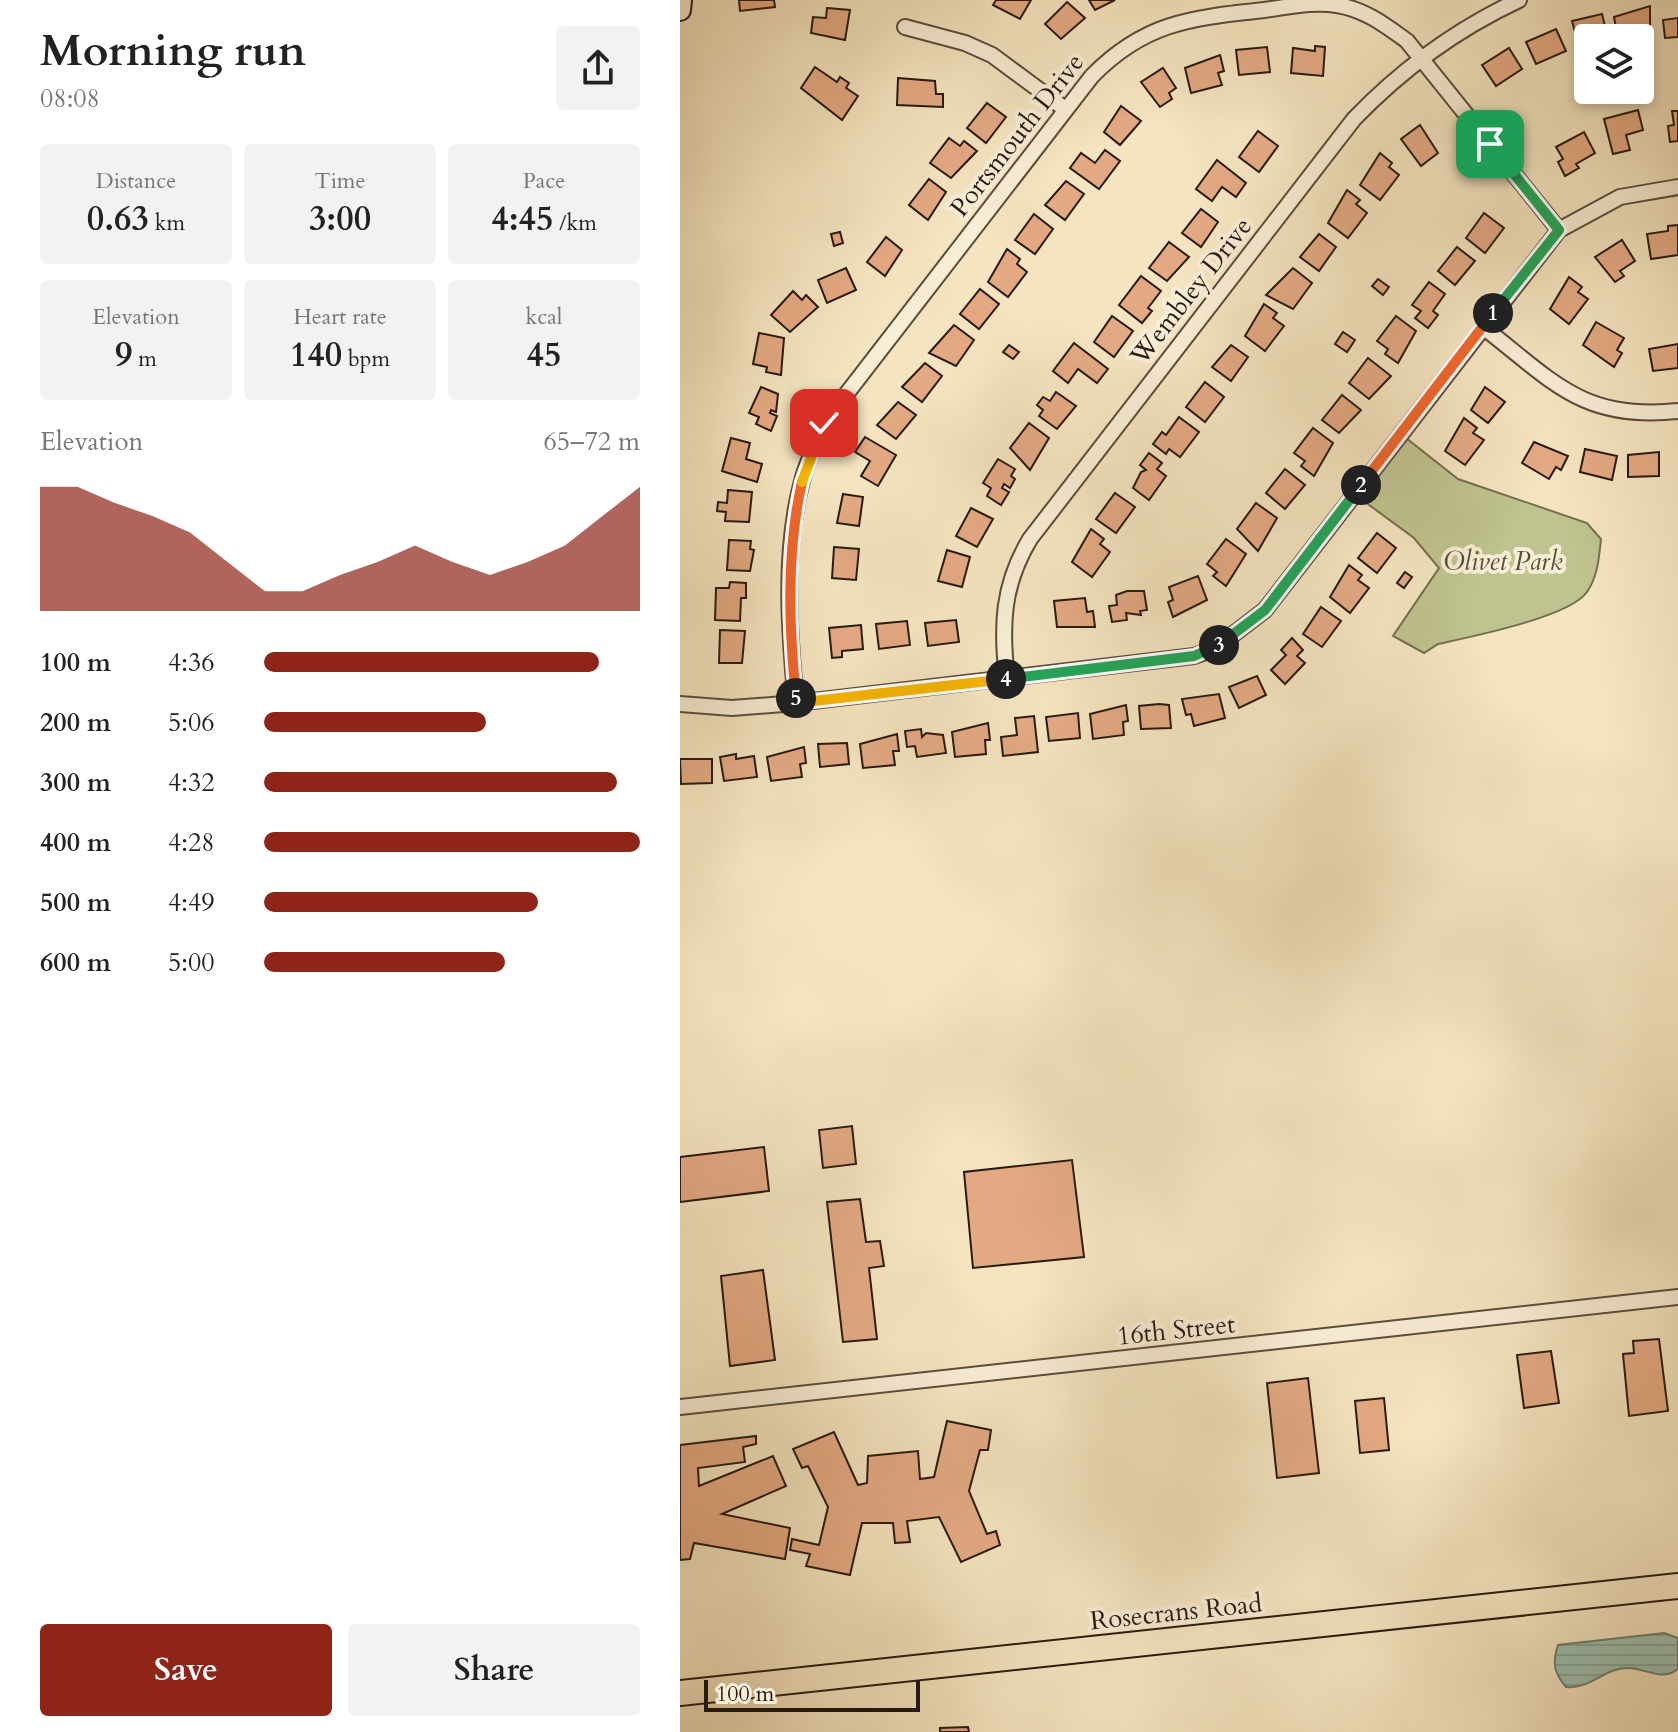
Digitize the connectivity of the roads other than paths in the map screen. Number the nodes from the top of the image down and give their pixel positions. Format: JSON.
{"nodes":[{"id":1,"x":681,"y":0,"type":"edge"},
{"id":2,"x":1519,"y":0,"type":"edge"},
{"id":3,"x":680,"y":10,"type":"edge"},
{"id":4,"x":905,"y":27,"type":"dead end"},
{"id":5,"x":1421,"y":58,"type":"junction"},
{"id":6,"x":1065,"y":109,"type":"junction"},
{"id":7,"x":1678,"y":187,"type":"edge"},
{"id":8,"x":1559,"y":230,"type":"junction"},
{"id":9,"x":1483,"y":327,"type":"junction"},
{"id":10,"x":1678,"y":411,"type":"edge"},
{"id":11,"x":1007,"y":679,"type":"junction"},
{"id":12,"x":796,"y":703,"type":"junction"},
{"id":13,"x":680,"y":704,"type":"edge"},
{"id":14,"x":1678,"y":1297,"type":"edge"},
{"id":15,"x":680,"y":1407,"type":"edge"},
{"id":16,"x":1678,"y":1586,"type":"edge"},
{"id":17,"x":680,"y":1693,"type":"edge"}],
"edges":[{"from":1,"to":3,"type":"street"},
{"from":2,"to":5,"type":"street","name":"Wembley Drive"},
{"from":4,"to":6,"type":"street"},
{"from":5,"to":6,"type":"street","name":"Portsmouth Drive"},
{"from":5,"to":8,"type":"street","name":"Portsmouth Drive"},
{"from":5,"to":11,"type":"street","name":"Wembley Drive"},
{"from":6,"to":12,"type":"street","name":"Portsmouth Drive"},
{"from":7,"to":8,"type":"street"},
{"from":8,"to":9,"type":"street"},
{"from":9,"to":10,"type":"street"},
{"from":9,"to":11,"type":"street"},
{"from":11,"to":12,"type":"street"},
{"from":12,"to":13,"type":"street"},
{"from":14,"to":15,"type":"street","name":"16th Street"},
{"from":16,"to":17,"type":"main road","name":"Rosecrans Road"}]}
